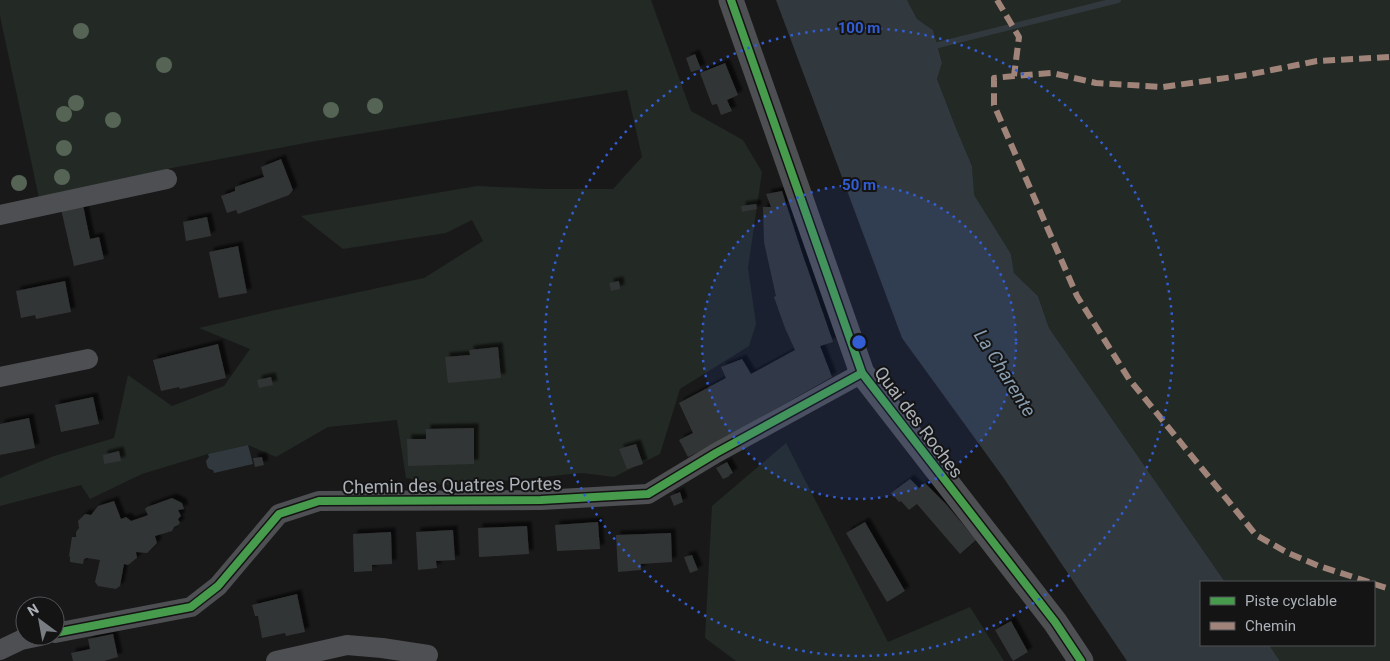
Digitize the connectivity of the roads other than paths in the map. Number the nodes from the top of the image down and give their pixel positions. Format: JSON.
{"nodes":[{"id":1,"x":731,"y":0,"type":"edge"},
{"id":2,"x":167,"y":179,"type":"dead end"},
{"id":3,"x":0,"y":215,"type":"edge"},
{"id":4,"x":88,"y":359,"type":"dead end"},
{"id":5,"x":862,"y":372,"type":"junction"},
{"id":6,"x":0,"y":377,"type":"edge"},
{"id":7,"x":65,"y":631,"type":"edge"},
{"id":8,"x":15,"y":643,"type":"edge"},
{"id":9,"x":0,"y":650,"type":"edge"},
{"id":10,"x":428,"y":655,"type":"dead end"},
{"id":11,"x":276,"y":661,"type":"edge"},
{"id":12,"x":1081,"y":661,"type":"edge"}],
"edges":[{"from":1,"to":5,"type":"street","name":"Quai des Roches"},
{"from":2,"to":3,"type":"street"},
{"from":4,"to":6,"type":"street"},
{"from":5,"to":7,"type":"street","name":"Chemin des Quatres Portes"},
{"from":5,"to":12,"type":"street","name":"Quai des Roches"},
{"from":8,"to":9,"type":"street"},
{"from":10,"to":11,"type":"street"}]}
